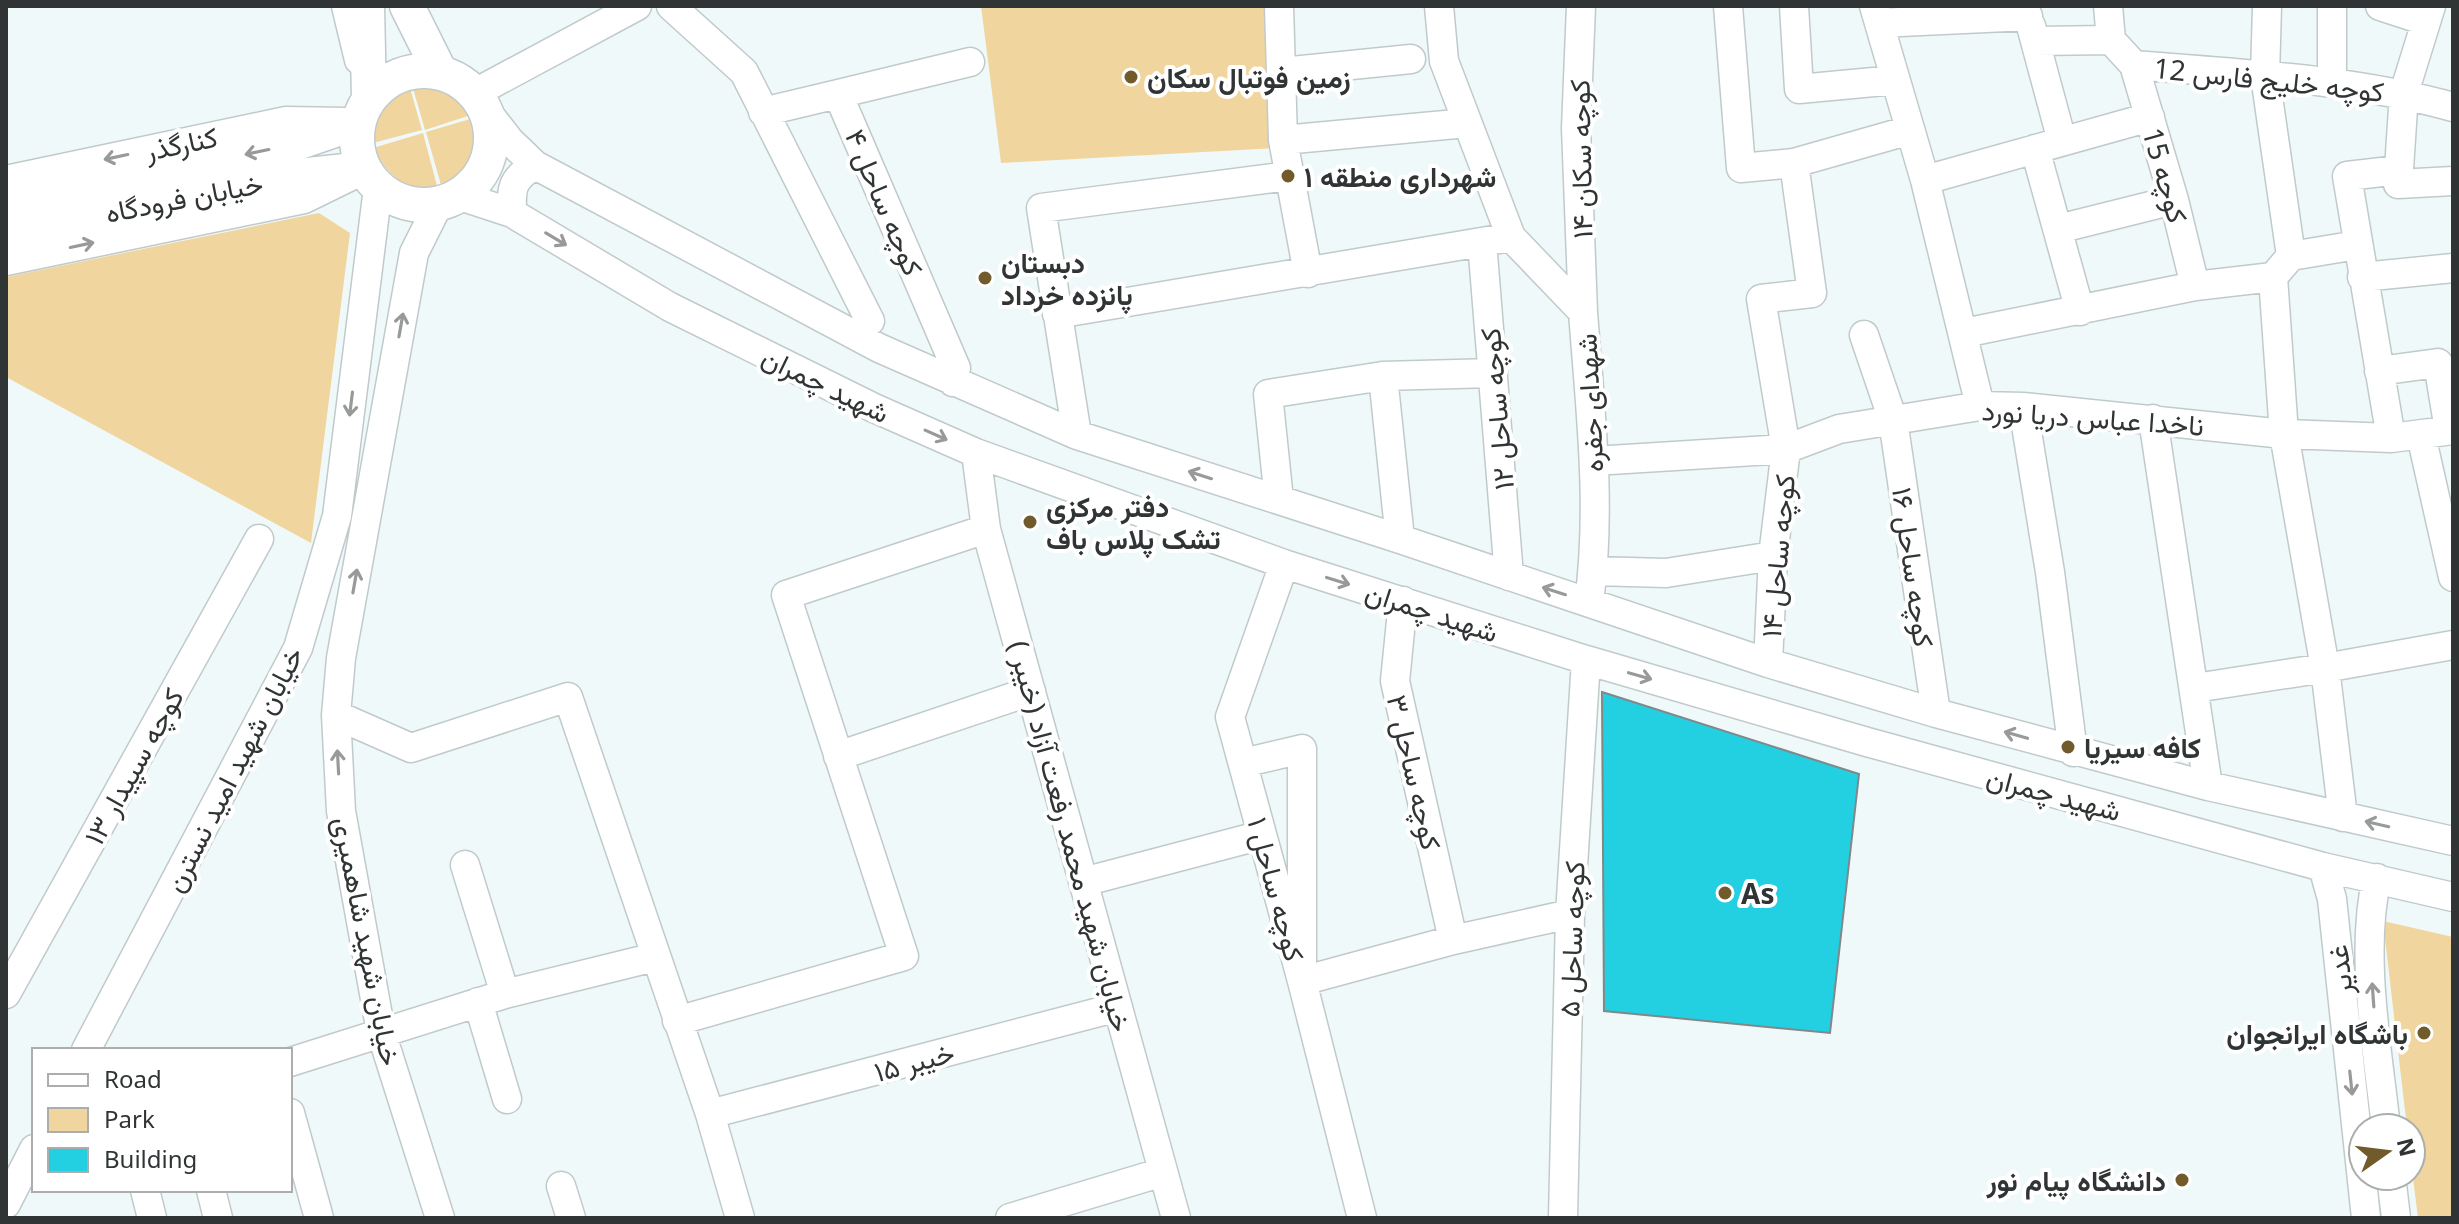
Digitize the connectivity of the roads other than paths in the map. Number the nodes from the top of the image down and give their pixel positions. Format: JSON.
{"nodes":[{"id":1,"x":346,"y":6,"type":"edge"},
{"id":2,"x":367,"y":6,"type":"edge"},
{"id":3,"x":407,"y":6,"type":"edge"},
{"id":4,"x":425,"y":6,"type":"edge"},
{"id":5,"x":637,"y":6,"type":"edge"},
{"id":6,"x":671,"y":6,"type":"edge"},
{"id":7,"x":1279,"y":6,"type":"edge"},
{"id":8,"x":1439,"y":6,"type":"edge"},
{"id":9,"x":1581,"y":6,"type":"edge"},
{"id":10,"x":1728,"y":6,"type":"edge"},
{"id":11,"x":1794,"y":6,"type":"edge"},
{"id":12,"x":2108,"y":6,"type":"edge"},
{"id":13,"x":2267,"y":6,"type":"edge"},
{"id":14,"x":2332,"y":6,"type":"edge"},
{"id":15,"x":2380,"y":6,"type":"edge"},
{"id":16,"x":2429,"y":13,"type":"edge"},
{"id":17,"x":1932,"y":14,"type":"edge"},
{"id":18,"x":1876,"y":15,"type":"edge"},
{"id":19,"x":2030,"y":21,"type":"edge"},
{"id":20,"x":2111,"y":40,"type":"junction"},
{"id":21,"x":1411,"y":59,"type":"dead end"},
{"id":22,"x":970,"y":62,"type":"dead end"},
{"id":23,"x":2134,"y":65,"type":"junction"},
{"id":24,"x":440,"y":72,"type":"junction"},
{"id":25,"x":1282,"y":72,"type":"junction"},
{"id":26,"x":2265,"y":76,"type":"junction"},
{"id":27,"x":1895,"y":80,"type":"junction"},
{"id":28,"x":2332,"y":81,"type":"junction"},
{"id":29,"x":2404,"y":93,"type":"junction"},
{"id":30,"x":838,"y":94,"type":"junction"},
{"id":31,"x":480,"y":101,"type":"junction"},
{"id":32,"x":2453,"y":107,"type":"edge"},
{"id":33,"x":364,"y":110,"type":"junction"},
{"id":34,"x":763,"y":112,"type":"junction"},
{"id":35,"x":2150,"y":117,"type":"junction"},
{"id":36,"x":1467,"y":123,"type":"junction"},
{"id":37,"x":1910,"y":130,"type":"junction"},
{"id":38,"x":1283,"y":140,"type":"junction"},
{"id":39,"x":2049,"y":145,"type":"junction"},
{"id":40,"x":1794,"y":163,"type":"junction"},
{"id":41,"x":535,"y":165,"type":"junction"},
{"id":42,"x":2399,"y":170,"type":"junction"},
{"id":43,"x":1288,"y":176,"type":"junction"},
{"id":44,"x":371,"y":179,"type":"junction"},
{"id":45,"x":6,"y":180,"type":"edge"},
{"id":46,"x":1925,"y":180,"type":"junction"},
{"id":47,"x":2453,"y":181,"type":"edge"},
{"id":48,"x":2174,"y":200,"type":"junction"},
{"id":49,"x":449,"y":201,"type":"junction"},
{"id":50,"x":6,"y":206,"type":"edge"},
{"id":51,"x":512,"y":213,"type":"junction"},
{"id":52,"x":2058,"y":229,"type":"junction"},
{"id":53,"x":6,"y":233,"type":"edge"},
{"id":54,"x":1511,"y":237,"type":"junction"},
{"id":55,"x":1482,"y":242,"type":"junction"},
{"id":56,"x":2357,"y":245,"type":"junction"},
{"id":57,"x":6,"y":261,"type":"edge"},
{"id":58,"x":2282,"y":267,"type":"junction"},
{"id":59,"x":2453,"y":268,"type":"edge"},
{"id":60,"x":1308,"y":273,"type":"junction"},
{"id":61,"x":2362,"y":277,"type":"junction"},
{"id":62,"x":2195,"y":286,"type":"junction"},
{"id":63,"x":2080,"y":311,"type":"junction"},
{"id":64,"x":1583,"y":312,"type":"junction"},
{"id":65,"x":1057,"y":314,"type":"junction"},
{"id":66,"x":870,"y":321,"type":"dead end"},
{"id":67,"x":1964,"y":333,"type":"junction"},
{"id":68,"x":1864,"y":335,"type":"dead end"},
{"id":69,"x":2379,"y":371,"type":"junction"},
{"id":70,"x":1493,"y":373,"type":"junction"},
{"id":71,"x":1383,"y":376,"type":"junction"},
{"id":72,"x":953,"y":382,"type":"junction"},
{"id":73,"x":1980,"y":406,"type":"junction"},
{"id":74,"x":2023,"y":407,"type":"junction"},
{"id":75,"x":2153,"y":419,"type":"junction"},
{"id":76,"x":1893,"y":420,"type":"junction"},
{"id":77,"x":2451,"y":430,"type":"edge"},
{"id":78,"x":2284,"y":434,"type":"junction"},
{"id":79,"x":1077,"y":435,"type":"junction"},
{"id":80,"x":2421,"y":435,"type":"junction"},
{"id":81,"x":2391,"y":438,"type":"junction"},
{"id":82,"x":1786,"y":449,"type":"junction"},
{"id":83,"x":976,"y":453,"type":"junction"},
{"id":84,"x":1594,"y":461,"type":"junction"},
{"id":85,"x":1279,"y":500,"type":"junction"},
{"id":86,"x":337,"y":516,"type":"junction"},
{"id":87,"x":366,"y":522,"type":"junction"},
{"id":88,"x":986,"y":529,"type":"junction"},
{"id":89,"x":259,"y":539,"type":"dead end"},
{"id":90,"x":1400,"y":539,"type":"junction"},
{"id":91,"x":1773,"y":556,"type":"junction"},
{"id":92,"x":1284,"y":564,"type":"junction"},
{"id":93,"x":1593,"y":571,"type":"junction"},
{"id":94,"x":1509,"y":576,"type":"junction"},
{"id":95,"x":2453,"y":577,"type":"edge"},
{"id":96,"x":1403,"y":601,"type":"junction"},
{"id":97,"x":1589,"y":602,"type":"junction"},
{"id":98,"x":2453,"y":645,"type":"edge"},
{"id":99,"x":341,"y":658,"type":"joint"},
{"id":100,"x":1586,"y":660,"type":"junction"},
{"id":101,"x":1768,"y":663,"type":"junction"},
{"id":102,"x":2325,"y":668,"type":"junction"},
{"id":103,"x":2195,"y":688,"type":"junction"},
{"id":104,"x":1031,"y":691,"type":"junction"},
{"id":105,"x":1880,"y":696,"type":"junction"},
{"id":106,"x":1936,"y":713,"type":"junction"},
{"id":107,"x":336,"y":715,"type":"junction"},
{"id":108,"x":1867,"y":742,"type":"junction"},
{"id":109,"x":2073,"y":752,"type":"junction"},
{"id":110,"x":838,"y":756,"type":"junction"},
{"id":111,"x":1243,"y":763,"type":"junction"},
{"id":112,"x":2208,"y":786,"type":"junction"},
{"id":113,"x":2343,"y":817,"type":"junction"},
{"id":114,"x":1262,"y":835,"type":"junction"},
{"id":115,"x":2453,"y":841,"type":"edge"},
{"id":116,"x":465,"y":865,"type":"dead end"},
{"id":117,"x":2323,"y":867,"type":"junction"},
{"id":118,"x":2377,"y":878,"type":"junction"},
{"id":119,"x":1083,"y":882,"type":"junction"},
{"id":120,"x":2453,"y":897,"type":"edge"},
{"id":121,"x":1570,"y":914,"type":"junction"},
{"id":122,"x":1453,"y":940,"type":"junction"},
{"id":123,"x":2336,"y":940,"type":"junction"},
{"id":124,"x":2371,"y":940,"type":"junction"},
{"id":125,"x":655,"y":957,"type":"junction"},
{"id":126,"x":1302,"y":981,"type":"junction"},
{"id":127,"x":6,"y":994,"type":"edge"},
{"id":128,"x":492,"y":998,"type":"junction"},
{"id":129,"x":1118,"y":1007,"type":"junction"},
{"id":130,"x":677,"y":1021,"type":"junction"},
{"id":131,"x":381,"y":1032,"type":"junction"},
{"id":132,"x":87,"y":1048,"type":"edge"},
{"id":133,"x":292,"y":1061,"type":"edge"},
{"id":134,"x":507,"y":1099,"type":"dead end"},
{"id":135,"x":2384,"y":1112,"type":"edge"},
{"id":136,"x":710,"y":1114,"type":"junction"},
{"id":137,"x":292,"y":1120,"type":"edge"},
{"id":138,"x":32,"y":1153,"type":"edge"},
{"id":139,"x":1163,"y":1172,"type":"junction"},
{"id":140,"x":561,"y":1186,"type":"dead end"},
{"id":141,"x":146,"y":1192,"type":"edge"},
{"id":142,"x":212,"y":1192,"type":"edge"},
{"id":143,"x":2393,"y":1192,"type":"edge"},
{"id":144,"x":6,"y":1204,"type":"edge"},
{"id":145,"x":152,"y":1218,"type":"edge"},
{"id":146,"x":218,"y":1218,"type":"edge"},
{"id":147,"x":319,"y":1218,"type":"edge"},
{"id":148,"x":440,"y":1218,"type":"edge"},
{"id":149,"x":571,"y":1218,"type":"edge"},
{"id":150,"x":740,"y":1218,"type":"edge"},
{"id":151,"x":1010,"y":1218,"type":"edge"},
{"id":152,"x":1176,"y":1218,"type":"edge"},
{"id":153,"x":1362,"y":1218,"type":"edge"},
{"id":154,"x":1563,"y":1218,"type":"edge"},
{"id":155,"x":2366,"y":1218,"type":"edge"},
{"id":156,"x":2396,"y":1218,"type":"edge"}],
"edges":[{"from":1,"to":33,"type":"street"},
{"from":2,"to":33,"type":"main road"},
{"from":3,"to":24,"type":"main road"},
{"from":4,"to":24,"type":"street"},
{"from":5,"to":31,"type":"street"},
{"from":6,"to":34,"type":"street"},
{"from":7,"to":25,"type":"street"},
{"from":8,"to":36,"type":"street","name":"شهدای جفره"},
{"from":9,"to":64,"type":"street","name":"کوچه سکان ۱۴"},
{"from":10,"to":40,"type":"street"},
{"from":11,"to":27,"type":"street"},
{"from":12,"to":20,"type":"street"},
{"from":13,"to":26,"type":"street"},
{"from":14,"to":28,"type":"street"},
{"from":15,"to":16,"type":"street"},
{"from":16,"to":29,"type":"street"},
{"from":17,"to":18,"type":"street"},
{"from":17,"to":19,"type":"street"},
{"from":18,"to":27,"type":"street"},
{"from":19,"to":20,"type":"street"},
{"from":19,"to":39,"type":"street"},
{"from":20,"to":23,"type":"street"},
{"from":21,"to":25,"type":"street"},
{"from":22,"to":30,"type":"street"},
{"from":23,"to":26,"type":"street","name":"کوچه خلیج فارس 12"},
{"from":23,"to":35,"type":"street","name":"کوچه 15"},
{"from":24,"to":31,"type":"main road"},
{"from":24,"to":33,"type":"main road"},
{"from":25,"to":38,"type":"street"},
{"from":26,"to":28,"type":"street","name":"کوچه خلیج فارس 12"},
{"from":26,"to":58,"type":"street"},
{"from":27,"to":37,"type":"street"},
{"from":28,"to":29,"type":"street","name":"کوچه خلیج فارس 12"},
{"from":29,"to":32,"type":"street","name":"کوچه خلیج فارس 12"},
{"from":29,"to":42,"type":"street"},
{"from":30,"to":34,"type":"street","name":"کوچه ساحل ۴"},
{"from":30,"to":72,"type":"street","name":"کوچه ساحل ۴"},
{"from":31,"to":41,"type":"street","name":"شهید چمران"},
{"from":31,"to":49,"type":"main road"},
{"from":33,"to":44,"type":"main road"},
{"from":33,"to":45,"type":"street","name":"کنارگذر","one_way":true},
{"from":33,"to":50,"type":"main road","name":"خیابان فرودگاه","one_way":true},
{"from":34,"to":66,"type":"street"},
{"from":35,"to":39,"type":"street"},
{"from":35,"to":48,"type":"street","name":"کوچه 15"},
{"from":36,"to":38,"type":"street"},
{"from":36,"to":54,"type":"street","name":"شهدای جفره"},
{"from":37,"to":40,"type":"street"},
{"from":37,"to":46,"type":"street"},
{"from":38,"to":43,"type":"street"},
{"from":39,"to":46,"type":"street"},
{"from":39,"to":52,"type":"street"},
{"from":40,"to":82,"type":"street","name":"کوچه ساحل ۱۴"},
{"from":41,"to":51,"type":"street"},
{"from":41,"to":72,"type":"street","name":"شهید چمران"},
{"from":42,"to":47,"type":"street"},
{"from":42,"to":56,"type":"street"},
{"from":43,"to":60,"type":"street"},
{"from":43,"to":65,"type":"street"},
{"from":44,"to":49,"type":"main road"},
{"from":44,"to":53,"type":"main road","name":"خیابان فرودگاه"},
{"from":57,"to":44,"type":"street","one_way":true},
{"from":44,"to":86,"type":"street","name":"خیابان شهید امید نسترن","one_way":true},
{"from":46,"to":67,"type":"street"},
{"from":48,"to":52,"type":"street"},
{"from":48,"to":62,"type":"street","name":"کوچه 15"},
{"from":49,"to":51,"type":"street","name":"شهید چمران"},
{"from":87,"to":49,"type":"street","name":"خیابان شهید امید نسترن","one_way":true},
{"from":51,"to":83,"type":"street","name":"شهید چمران","one_way":true},
{"from":52,"to":63,"type":"street"},
{"from":54,"to":55,"type":"street"},
{"from":54,"to":64,"type":"street","name":"شهدای جفره"},
{"from":55,"to":60,"type":"street"},
{"from":55,"to":70,"type":"street","name":"کوچه ساحل ۱۲"},
{"from":56,"to":58,"type":"street"},
{"from":56,"to":61,"type":"street"},
{"from":58,"to":62,"type":"street"},
{"from":58,"to":78,"type":"street"},
{"from":59,"to":61,"type":"street"},
{"from":60,"to":65,"type":"street"},
{"from":61,"to":69,"type":"street"},
{"from":62,"to":63,"type":"street"},
{"from":63,"to":67,"type":"street"},
{"from":64,"to":84,"type":"street","name":"شهدای جفره"},
{"from":65,"to":79,"type":"street"},
{"from":67,"to":73,"type":"street"},
{"from":68,"to":76,"type":"street","name":"کوچه ساحل ۱۶"},
{"from":69,"to":77,"type":"street"},
{"from":69,"to":81,"type":"street"},
{"from":70,"to":71,"type":"street"},
{"from":70,"to":94,"type":"street","name":"کوچه ساحل ۱۲"},
{"from":71,"to":85,"type":"street"},
{"from":71,"to":90,"type":"street"},
{"from":72,"to":79,"type":"street","name":"شهید چمران"},
{"from":73,"to":74,"type":"street","name":"ناخدا عباس دریا نورد"},
{"from":73,"to":76,"type":"street","name":"ناخدا عباس دریا نورد"},
{"from":74,"to":75,"type":"street","name":"ناخدا عباس دریا نورد"},
{"from":74,"to":109,"type":"street"},
{"from":75,"to":78,"type":"street","name":"ناخدا عباس دریا نورد"},
{"from":75,"to":103,"type":"street"},
{"from":76,"to":82,"type":"street","name":"ناخدا عباس دریا نورد"},
{"from":76,"to":106,"type":"street","name":"کوچه ساحل ۱۶"},
{"from":77,"to":80,"type":"street","name":"ناخدا عباس دریا نورد"},
{"from":78,"to":81,"type":"street","name":"ناخدا عباس دریا نورد"},
{"from":78,"to":102,"type":"street"},
{"from":85,"to":79,"type":"street","name":"شهید چمران","one_way":true},
{"from":80,"to":81,"type":"street","name":"ناخدا عباس دریا نورد"},
{"from":80,"to":95,"type":"street"},
{"from":82,"to":84,"type":"street","name":"ناخدا عباس دریا نورد"},
{"from":82,"to":91,"type":"street","name":"کوچه ساحل ۱۴"},
{"from":83,"to":88,"type":"street","name":"( خیبر) خیابان شهید محمد رفعت آزاد"},
{"from":83,"to":92,"type":"street","name":"شهید چمران"},
{"from":84,"to":93,"type":"street","name":"شهدای جفره"},
{"from":85,"to":90,"type":"street","name":"شهید چمران"},
{"from":86,"to":87,"type":"street"},
{"from":86,"to":132,"type":"street","name":"خیابان شهید امید نسترن"},
{"from":99,"to":87,"type":"street","name":"خیابان شهید امید نسترن","one_way":true},
{"from":88,"to":104,"type":"street","name":"( خیبر) خیابان شهید محمد رفعت آزاد"},
{"from":88,"to":110,"type":"street"},
{"from":89,"to":127,"type":"street","name":"کوچه سپیدار ۱۳"},
{"from":90,"to":94,"type":"street","name":"شهید چمران"},
{"from":91,"to":93,"type":"street"},
{"from":91,"to":101,"type":"street","name":"کوچه ساحل ۱۴"},
{"from":92,"to":96,"type":"street","name":"شهید چمران","one_way":true},
{"from":92,"to":111,"type":"street","name":"کوچه ساحل ۱"},
{"from":93,"to":97,"type":"street","name":"شهدای جفره"},
{"from":97,"to":94,"type":"street","name":"شهید چمران","one_way":true},
{"from":96,"to":100,"type":"street","name":"شهید چمران"},
{"from":96,"to":122,"type":"street","name":"کوچه ساحل ۳"},
{"from":97,"to":101,"type":"street","name":"شهید چمران"},
{"from":98,"to":102,"type":"street"},
{"from":99,"to":107,"type":"street","name":"خیابان شهید شاهمیری"},
{"from":100,"to":108,"type":"street","name":"شهید چمران","one_way":true},
{"from":100,"to":121,"type":"street","name":"کوچه ساحل ۵"},
{"from":101,"to":105,"type":"street","name":"شهید چمران"},
{"from":102,"to":103,"type":"street"},
{"from":102,"to":113,"type":"street"},
{"from":103,"to":112,"type":"street"},
{"from":104,"to":110,"type":"street"},
{"from":104,"to":119,"type":"street","name":"( خیبر) خیابان شهید محمد رفعت آزاد"},
{"from":105,"to":106,"type":"street","name":"شهید چمران"},
{"from":105,"to":108,"type":"street"},
{"from":109,"to":106,"type":"street","name":"شهید چمران","one_way":true},
{"from":107,"to":125,"type":"street"},
{"from":131,"to":107,"type":"street","name":"خیابان شهید شاهمیری","one_way":true},
{"from":108,"to":117,"type":"street","name":"شهید چمران"},
{"from":109,"to":112,"type":"street","name":"شهید چمران"},
{"from":110,"to":130,"type":"street"},
{"from":111,"to":114,"type":"street","name":"کوچه ساحل ۱"},
{"from":111,"to":126,"type":"street"},
{"from":112,"to":113,"type":"street","name":"شهید چمران"},
{"from":115,"to":113,"type":"street","name":"شهید چمران","one_way":true},
{"from":114,"to":119,"type":"street"},
{"from":114,"to":126,"type":"street","name":"کوچه ساحل ۱"},
{"from":116,"to":128,"type":"street"},
{"from":117,"to":118,"type":"street","name":"شهید چمران"},
{"from":117,"to":123,"type":"street","name":"غدیر"},
{"from":118,"to":120,"type":"street","name":"شهید چمران"},
{"from":118,"to":124,"type":"street","name":"غدیر"},
{"from":119,"to":129,"type":"street","name":"( خیبر) خیابان شهید محمد رفعت آزاد"},
{"from":121,"to":122,"type":"street"},
{"from":121,"to":154,"type":"street","name":"کوچه ساحل ۵"},
{"from":122,"to":126,"type":"street"},
{"from":123,"to":124,"type":"street"},
{"from":123,"to":155,"type":"street","name":"غدیر","one_way":true},
{"from":135,"to":124,"type":"street","name":"غدیر","one_way":true},
{"from":125,"to":128,"type":"street"},
{"from":125,"to":130,"type":"street"},
{"from":126,"to":153,"type":"street","name":"کوچه ساحل ۱"},
{"from":128,"to":131,"type":"street"},
{"from":128,"to":134,"type":"street"},
{"from":129,"to":136,"type":"street","name":"خیبر ۱۵"},
{"from":129,"to":139,"type":"street","name":"( خیبر) خیابان شهید محمد رفعت آزاد"},
{"from":130,"to":136,"type":"street"},
{"from":131,"to":133,"type":"street"},
{"from":131,"to":148,"type":"street","name":"خیابان شهید شاهمیری"},
{"from":136,"to":150,"type":"street"},
{"from":137,"to":147,"type":"street"},
{"from":138,"to":144,"type":"street"},
{"from":139,"to":151,"type":"street"},
{"from":139,"to":152,"type":"street","name":"( خیبر) خیابان شهید محمد رفعت آزاد"},
{"from":140,"to":149,"type":"street"},
{"from":141,"to":145,"type":"street"},
{"from":142,"to":146,"type":"street"},
{"from":143,"to":156,"type":"street"}]}
